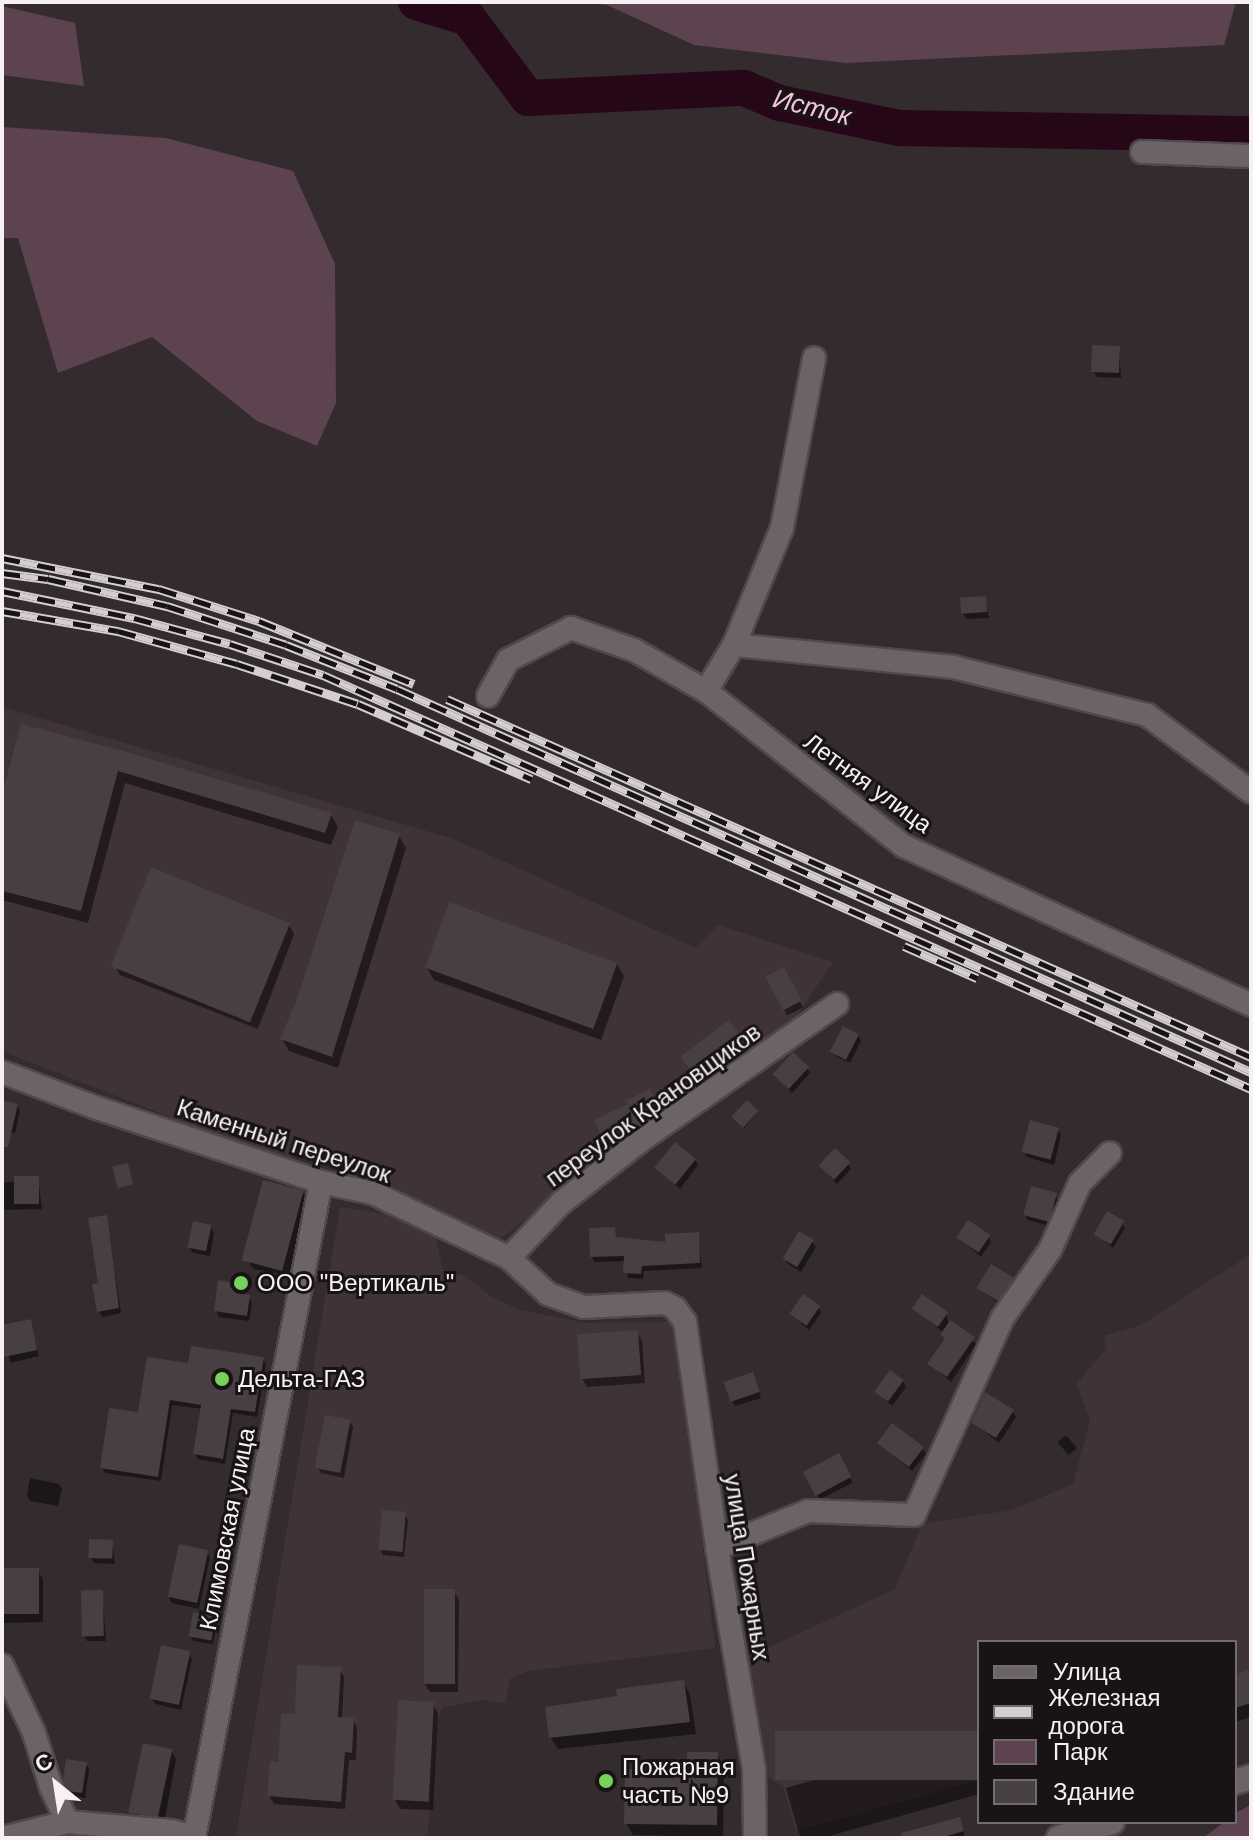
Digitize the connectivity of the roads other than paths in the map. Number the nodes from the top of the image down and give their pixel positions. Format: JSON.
{"nodes":[{"id":1,"x":1142,"y":152,"type":"dead end"},
{"id":2,"x":1251,"y":156,"type":"edge"},
{"id":3,"x":814,"y":358,"type":"dead end"},
{"id":4,"x":734,"y":645,"type":"junction"},
{"id":5,"x":706,"y":691,"type":"junction"},
{"id":6,"x":488,"y":696,"type":"dead end"},
{"id":7,"x":1251,"y":792,"type":"edge"},
{"id":8,"x":837,"y":1004,"type":"dead end"},
{"id":9,"x":1251,"y":1005,"type":"edge"},
{"id":10,"x":2,"y":1072,"type":"edge"},
{"id":11,"x":1110,"y":1153,"type":"dead end"},
{"id":12,"x":321,"y":1182,"type":"junction"},
{"id":13,"x":509,"y":1258,"type":"junction"},
{"id":14,"x":675,"y":1308,"type":"joint"},
{"id":15,"x":717,"y":1548,"type":"junction"},
{"id":16,"x":2,"y":1665,"type":"edge"},
{"id":17,"x":67,"y":1822,"type":"junction"},
{"id":18,"x":1103,"y":1829,"type":"edge"},
{"id":19,"x":194,"y":1837,"type":"edge"},
{"id":20,"x":3,"y":1838,"type":"edge"},
{"id":21,"x":755,"y":1838,"type":"edge"},
{"id":22,"x":1059,"y":1838,"type":"edge"}],
"edges":[{"from":1,"to":2,"type":"street"},
{"from":3,"to":4,"type":"street"},
{"from":4,"to":5,"type":"street"},
{"from":4,"to":7,"type":"street"},
{"from":5,"to":6,"type":"street","name":"Летняя улица"},
{"from":5,"to":9,"type":"street","name":"Летняя улица"},
{"from":8,"to":13,"type":"street","name":"переулок Крановщиков"},
{"from":10,"to":12,"type":"street","name":"Каменный переулок"},
{"from":11,"to":15,"type":"street"},
{"from":12,"to":13,"type":"street","name":"Каменный переулок"},
{"from":12,"to":19,"type":"street","name":"Климовская улица"},
{"from":13,"to":14,"type":"street","name":"Каменный переулок"},
{"from":14,"to":15,"type":"street","name":"улица Пожарных"},
{"from":15,"to":21,"type":"street","name":"улица Пожарных"},
{"from":16,"to":17,"type":"street"},
{"from":17,"to":19,"type":"street"},
{"from":17,"to":20,"type":"street"},
{"from":18,"to":22,"type":"main road"}]}
